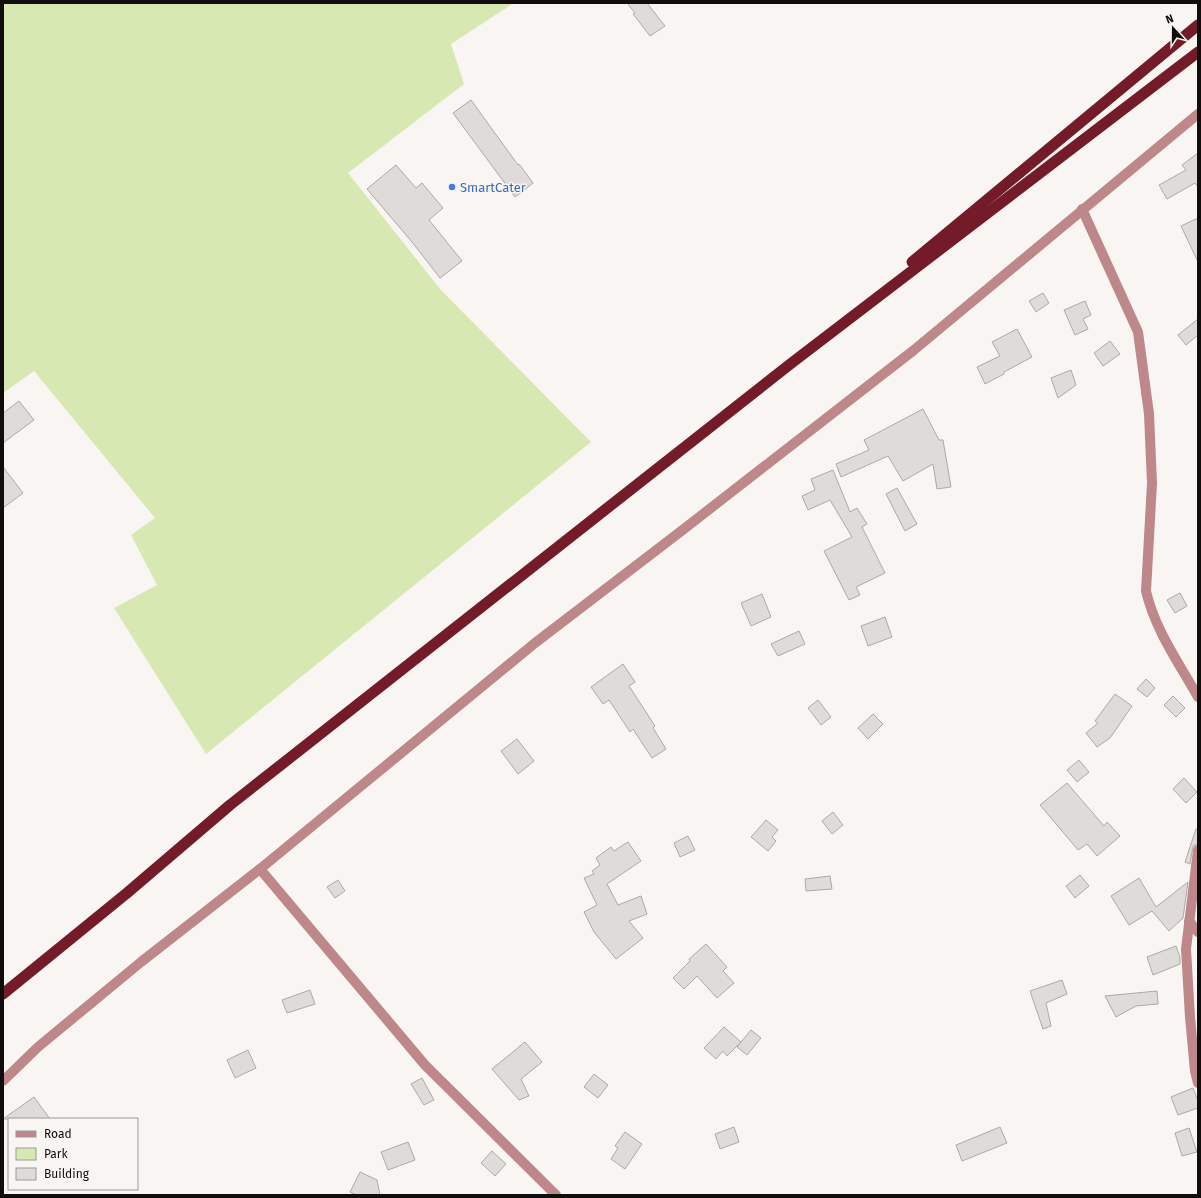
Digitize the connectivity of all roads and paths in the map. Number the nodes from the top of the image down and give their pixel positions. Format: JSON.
{"nodes":[{"id":1,"x":1198,"y":25,"type":"edge"},
{"id":2,"x":1198,"y":52,"type":"edge"},
{"id":3,"x":1198,"y":114,"type":"edge"},
{"id":4,"x":1082,"y":209,"type":"junction"},
{"id":5,"x":788,"y":365,"type":"junction"},
{"id":6,"x":1198,"y":697,"type":"edge"},
{"id":7,"x":1198,"y":850,"type":"edge"},
{"id":8,"x":260,"y":869,"type":"junction"},
{"id":9,"x":1189,"y":921,"type":"junction"},
{"id":10,"x":1198,"y":932,"type":"edge"},
{"id":11,"x":3,"y":994,"type":"edge"},
{"id":12,"x":3,"y":1081,"type":"edge"},
{"id":13,"x":1198,"y":1083,"type":"edge"},
{"id":14,"x":556,"y":1195,"type":"edge"}],
"edges":[{"from":1,"to":5,"type":"highway"},
{"from":2,"to":5,"type":"highway"},
{"from":3,"to":4,"type":"street"},
{"from":4,"to":6,"type":"street"},
{"from":4,"to":8,"type":"street"},
{"from":5,"to":11,"type":"highway"},
{"from":7,"to":9,"type":"street"},
{"from":8,"to":12,"type":"street"},
{"from":8,"to":14,"type":"street"},
{"from":9,"to":10,"type":"street"},
{"from":9,"to":13,"type":"street"}]}
